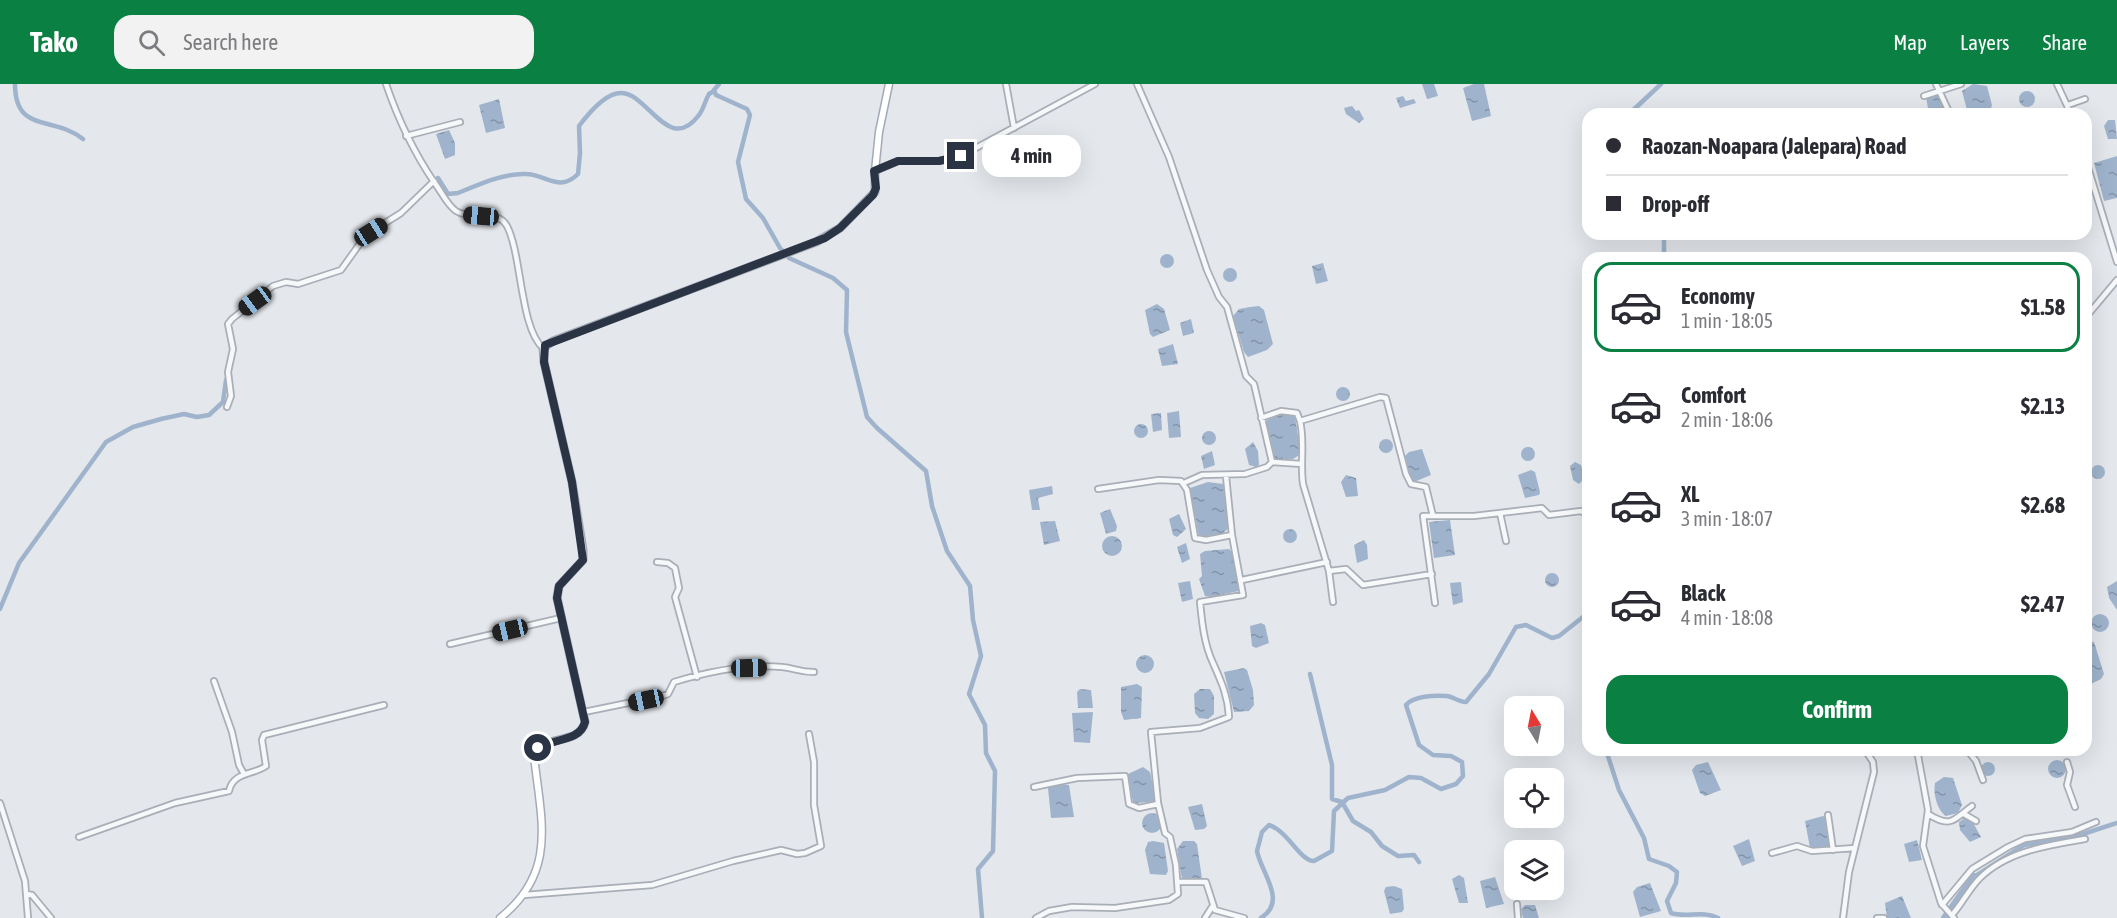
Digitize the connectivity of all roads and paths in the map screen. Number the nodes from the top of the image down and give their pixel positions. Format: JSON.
{"nodes":[{"id":1,"x":386,"y":84,"type":"edge"},
{"id":2,"x":889,"y":84,"type":"edge"},
{"id":3,"x":1006,"y":84,"type":"edge"},
{"id":4,"x":1095,"y":84,"type":"edge"},
{"id":5,"x":1137,"y":84,"type":"edge"},
{"id":6,"x":1936,"y":84,"type":"edge"},
{"id":7,"x":1961,"y":84,"type":"edge"},
{"id":8,"x":2057,"y":84,"type":"edge"},
{"id":9,"x":1940,"y":92,"type":"junction"},
{"id":10,"x":1924,"y":96,"type":"dead end"},
{"id":11,"x":2085,"y":99,"type":"dead end"},
{"id":12,"x":2068,"y":105,"type":"junction"},
{"id":13,"x":1947,"y":108,"type":"edge"},
{"id":14,"x":2069,"y":108,"type":"edge"},
{"id":15,"x":460,"y":122,"type":"dead end"},
{"id":16,"x":1014,"y":128,"type":"junction"},
{"id":17,"x":406,"y":136,"type":"junction"},
{"id":18,"x":875,"y":175,"type":"junction"},
{"id":19,"x":434,"y":181,"type":"junction"},
{"id":20,"x":2092,"y":181,"type":"edge"},
{"id":21,"x":2117,"y":262,"type":"edge"},
{"id":22,"x":2117,"y":280,"type":"edge"},
{"id":23,"x":2092,"y":310,"type":"edge"},
{"id":24,"x":543,"y":348,"type":"junction"},
{"id":25,"x":227,"y":407,"type":"dead end"},
{"id":26,"x":1261,"y":418,"type":"junction"},
{"id":27,"x":1300,"y":421,"type":"junction"},
{"id":28,"x":1272,"y":462,"type":"junction"},
{"id":29,"x":1302,"y":464,"type":"junction"},
{"id":30,"x":1226,"y":476,"type":"junction"},
{"id":31,"x":1184,"y":483,"type":"junction"},
{"id":32,"x":1098,"y":489,"type":"dead end"},
{"id":33,"x":1582,"y":512,"type":"edge"},
{"id":34,"x":1500,"y":513,"type":"junction"},
{"id":35,"x":1433,"y":516,"type":"junction"},
{"id":36,"x":1232,"y":535,"type":"junction"},
{"id":37,"x":1506,"y":541,"type":"dead end"},
{"id":38,"x":657,"y":562,"type":"dead end"},
{"id":39,"x":1327,"y":562,"type":"junction"},
{"id":40,"x":1329,"y":571,"type":"junction"},
{"id":41,"x":1432,"y":574,"type":"junction"},
{"id":42,"x":1242,"y":580,"type":"junction"},
{"id":43,"x":1334,"y":602,"type":"dead end"},
{"id":44,"x":1435,"y":603,"type":"dead end"},
{"id":45,"x":561,"y":618,"type":"junction"},
{"id":46,"x":450,"y":644,"type":"dead end"},
{"id":47,"x":813,"y":672,"type":"dead end"},
{"id":48,"x":697,"y":677,"type":"junction"},
{"id":49,"x":214,"y":681,"type":"dead end"},
{"id":50,"x":384,"y":705,"type":"dead end"},
{"id":51,"x":584,"y":712,"type":"junction"},
{"id":52,"x":809,"y":734,"type":"dead end"},
{"id":53,"x":1869,"y":756,"type":"edge"},
{"id":54,"x":1918,"y":756,"type":"edge"},
{"id":55,"x":1972,"y":756,"type":"edge"},
{"id":56,"x":2067,"y":762,"type":"dead end"},
{"id":57,"x":244,"y":774,"type":"junction"},
{"id":58,"x":1983,"y":780,"type":"dead end"},
{"id":59,"x":1034,"y":787,"type":"dead end"},
{"id":60,"x":0,"y":803,"type":"edge"},
{"id":61,"x":1158,"y":804,"type":"junction"},
{"id":62,"x":1972,"y":806,"type":"dead end"},
{"id":63,"x":2075,"y":807,"type":"dead end"},
{"id":64,"x":1928,"y":814,"type":"junction"},
{"id":65,"x":1964,"y":814,"type":"junction"},
{"id":66,"x":1828,"y":815,"type":"dead end"},
{"id":67,"x":1976,"y":821,"type":"dead end"},
{"id":68,"x":2096,"y":822,"type":"dead end"},
{"id":69,"x":79,"y":837,"type":"dead end"},
{"id":70,"x":2085,"y":840,"type":"dead end"},
{"id":71,"x":1855,"y":848,"type":"junction"},
{"id":72,"x":1833,"y":850,"type":"junction"},
{"id":73,"x":1772,"y":853,"type":"dead end"},
{"id":74,"x":1178,"y":882,"type":"junction"},
{"id":75,"x":27,"y":894,"type":"junction"},
{"id":76,"x":524,"y":895,"type":"junction"},
{"id":77,"x":1517,"y":904,"type":"dead end"},
{"id":78,"x":1943,"y":906,"type":"junction"},
{"id":79,"x":1212,"y":907,"type":"junction"},
{"id":80,"x":1952,"y":916,"type":"edge"},
{"id":81,"x":28,"y":918,"type":"edge"},
{"id":82,"x":51,"y":918,"type":"edge"},
{"id":83,"x":500,"y":918,"type":"edge"},
{"id":84,"x":1036,"y":918,"type":"edge"},
{"id":85,"x":1205,"y":918,"type":"edge"},
{"id":86,"x":1244,"y":918,"type":"edge"},
{"id":87,"x":1518,"y":918,"type":"edge"},
{"id":88,"x":1843,"y":918,"type":"edge"},
{"id":89,"x":1877,"y":918,"type":"edge"},
{"id":90,"x":1884,"y":918,"type":"edge"}],
"edges":[{"from":1,"to":17,"type":"street"},
{"from":2,"to":18,"type":"main road"},
{"from":3,"to":16,"type":"street"},
{"from":4,"to":16,"type":"street"},
{"from":5,"to":26,"type":"street"},
{"from":6,"to":9,"type":"street"},
{"from":7,"to":9,"type":"street"},
{"from":8,"to":12,"type":"street"},
{"from":9,"to":10,"type":"street"},
{"from":9,"to":13,"type":"street"},
{"from":11,"to":12,"type":"street"},
{"from":12,"to":14,"type":"street"},
{"from":15,"to":17,"type":"street"},
{"from":16,"to":18,"type":"street"},
{"from":17,"to":19,"type":"street"},
{"from":18,"to":24,"type":"main road"},
{"from":19,"to":24,"type":"street"},
{"from":19,"to":25,"type":"street"},
{"from":20,"to":21,"type":"street"},
{"from":22,"to":23,"type":"street"},
{"from":24,"to":45,"type":"main road"},
{"from":26,"to":27,"type":"street"},
{"from":26,"to":28,"type":"street"},
{"from":27,"to":29,"type":"street"},
{"from":27,"to":35,"type":"street"},
{"from":28,"to":29,"type":"street"},
{"from":28,"to":30,"type":"street"},
{"from":29,"to":39,"type":"street"},
{"from":30,"to":31,"type":"street"},
{"from":30,"to":36,"type":"street"},
{"from":31,"to":32,"type":"street"},
{"from":31,"to":36,"type":"street"},
{"from":33,"to":34,"type":"street"},
{"from":34,"to":35,"type":"street"},
{"from":34,"to":37,"type":"street"},
{"from":35,"to":41,"type":"street"},
{"from":36,"to":42,"type":"street"},
{"from":38,"to":48,"type":"street"},
{"from":39,"to":40,"type":"street"},
{"from":39,"to":42,"type":"street"},
{"from":40,"to":41,"type":"street"},
{"from":40,"to":43,"type":"street"},
{"from":41,"to":44,"type":"street"},
{"from":42,"to":61,"type":"street"},
{"from":45,"to":46,"type":"street"},
{"from":45,"to":51,"type":"main road"},
{"from":47,"to":48,"type":"street"},
{"from":48,"to":51,"type":"street"},
{"from":49,"to":57,"type":"street"},
{"from":50,"to":57,"type":"street"},
{"from":51,"to":76,"type":"main road"},
{"from":52,"to":76,"type":"street"},
{"from":53,"to":71,"type":"street"},
{"from":54,"to":64,"type":"street"},
{"from":55,"to":58,"type":"street"},
{"from":56,"to":63,"type":"street"},
{"from":57,"to":69,"type":"street"},
{"from":59,"to":61,"type":"street"},
{"from":60,"to":75,"type":"street"},
{"from":61,"to":74,"type":"street"},
{"from":62,"to":65,"type":"street"},
{"from":64,"to":65,"type":"street"},
{"from":64,"to":78,"type":"street"},
{"from":65,"to":67,"type":"street"},
{"from":66,"to":72,"type":"street"},
{"from":68,"to":78,"type":"street"},
{"from":70,"to":80,"type":"street"},
{"from":71,"to":72,"type":"street"},
{"from":71,"to":88,"type":"street"},
{"from":72,"to":73,"type":"street"},
{"from":74,"to":79,"type":"street"},
{"from":74,"to":84,"type":"street"},
{"from":75,"to":81,"type":"street"},
{"from":75,"to":82,"type":"street"},
{"from":76,"to":83,"type":"main road"},
{"from":77,"to":87,"type":"street"},
{"from":78,"to":80,"type":"street"},
{"from":79,"to":85,"type":"street"},
{"from":79,"to":86,"type":"street"},
{"from":89,"to":90,"type":"street"}]}
